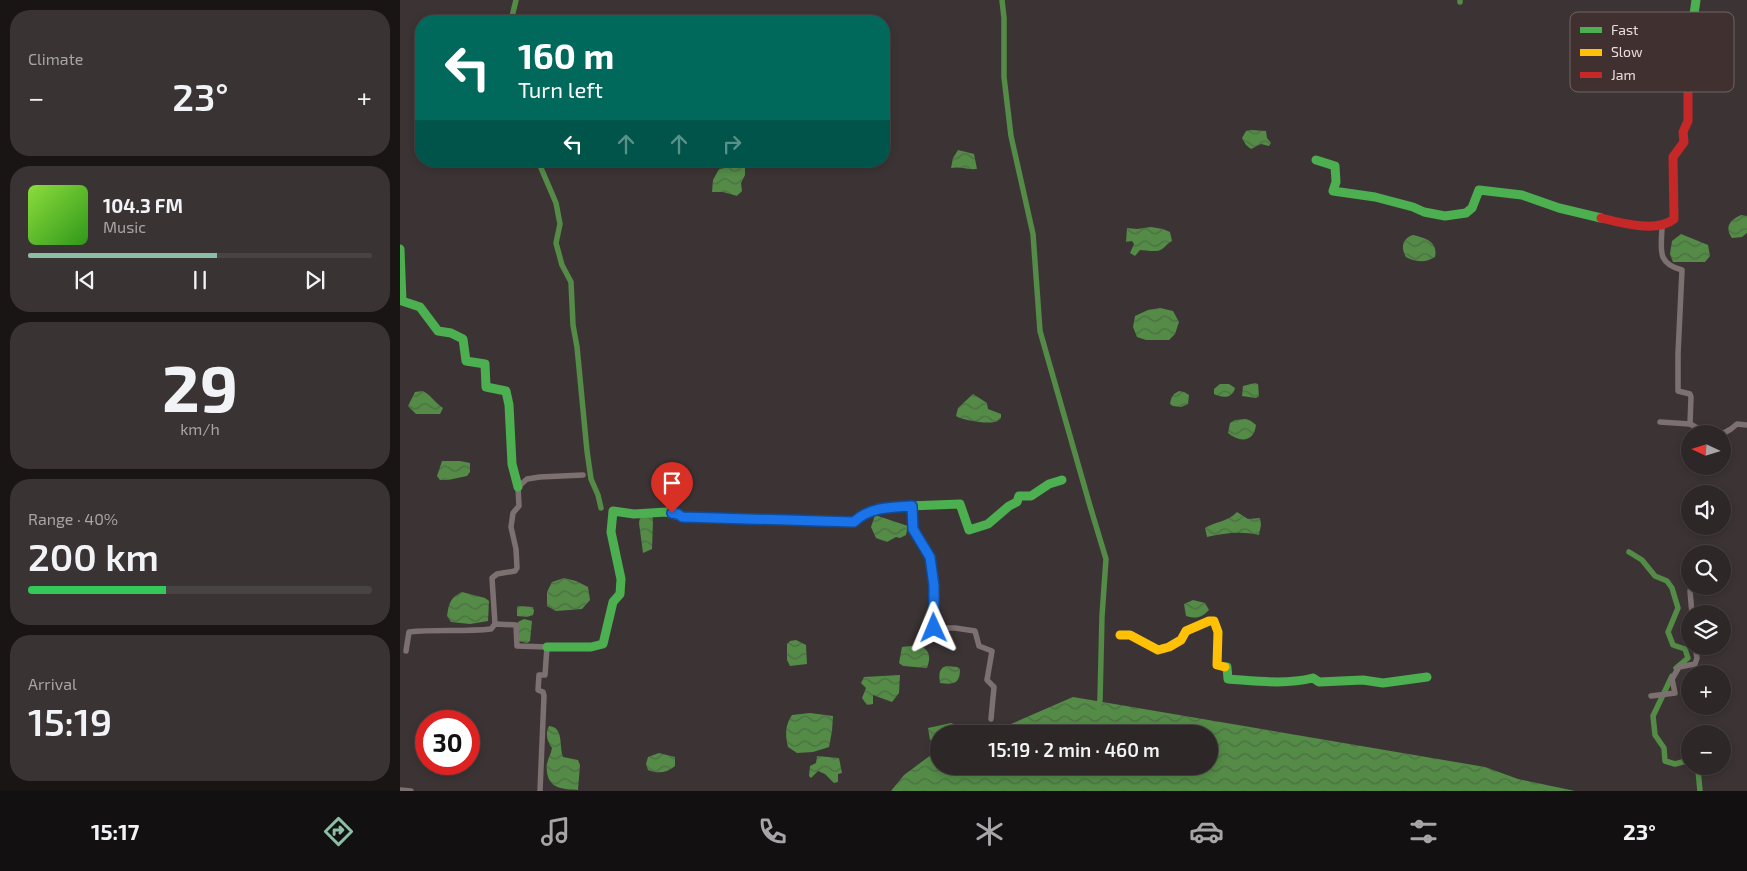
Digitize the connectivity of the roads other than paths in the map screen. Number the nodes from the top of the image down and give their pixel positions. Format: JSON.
{"nodes":[{"id":1,"x":1688,"y":92,"type":"edge"},
{"id":2,"x":1316,"y":160,"type":"dead end"},
{"id":3,"x":1662,"y":225,"type":"junction"},
{"id":4,"x":400,"y":249,"type":"edge"},
{"id":5,"x":1660,"y":422,"type":"dead end"},
{"id":6,"x":1690,"y":424,"type":"joint"},
{"id":7,"x":1747,"y":425,"type":"edge"},
{"id":8,"x":1731,"y":429,"type":"edge"},
{"id":9,"x":583,"y":475,"type":"dead end"},
{"id":10,"x":1062,"y":480,"type":"dead end"},
{"id":11,"x":518,"y":487,"type":"junction"},
{"id":12,"x":912,"y":506,"type":"junction"},
{"id":13,"x":495,"y":624,"type":"junction"},
{"id":14,"x":1120,"y":635,"type":"dead end"},
{"id":15,"x":547,"y":647,"type":"junction"},
{"id":16,"x":406,"y":651,"type":"dead end"},
{"id":17,"x":1696,"y":655,"type":"edge"},
{"id":18,"x":1427,"y":677,"type":"dead end"},
{"id":19,"x":1650,"y":696,"type":"dead end"},
{"id":20,"x":991,"y":719,"type":"dead end"},
{"id":21,"x":400,"y":790,"type":"edge"},
{"id":22,"x":411,"y":791,"type":"edge"},
{"id":23,"x":540,"y":791,"type":"edge"}],
"edges":[{"from":1,"to":3,"type":"street"},
{"from":2,"to":3,"type":"street"},
{"from":3,"to":6,"type":"street"},
{"from":4,"to":11,"type":"street"},
{"from":5,"to":6,"type":"street"},
{"from":7,"to":8,"type":"street"},
{"from":9,"to":11,"type":"street"},
{"from":10,"to":12,"type":"street"},
{"from":11,"to":13,"type":"street"},
{"from":12,"to":15,"type":"street"},
{"from":12,"to":20,"type":"street"},
{"from":13,"to":15,"type":"street"},
{"from":13,"to":16,"type":"street"},
{"from":14,"to":18,"type":"street"},
{"from":15,"to":23,"type":"street"},
{"from":17,"to":19,"type":"street"},
{"from":21,"to":22,"type":"street"}]}
